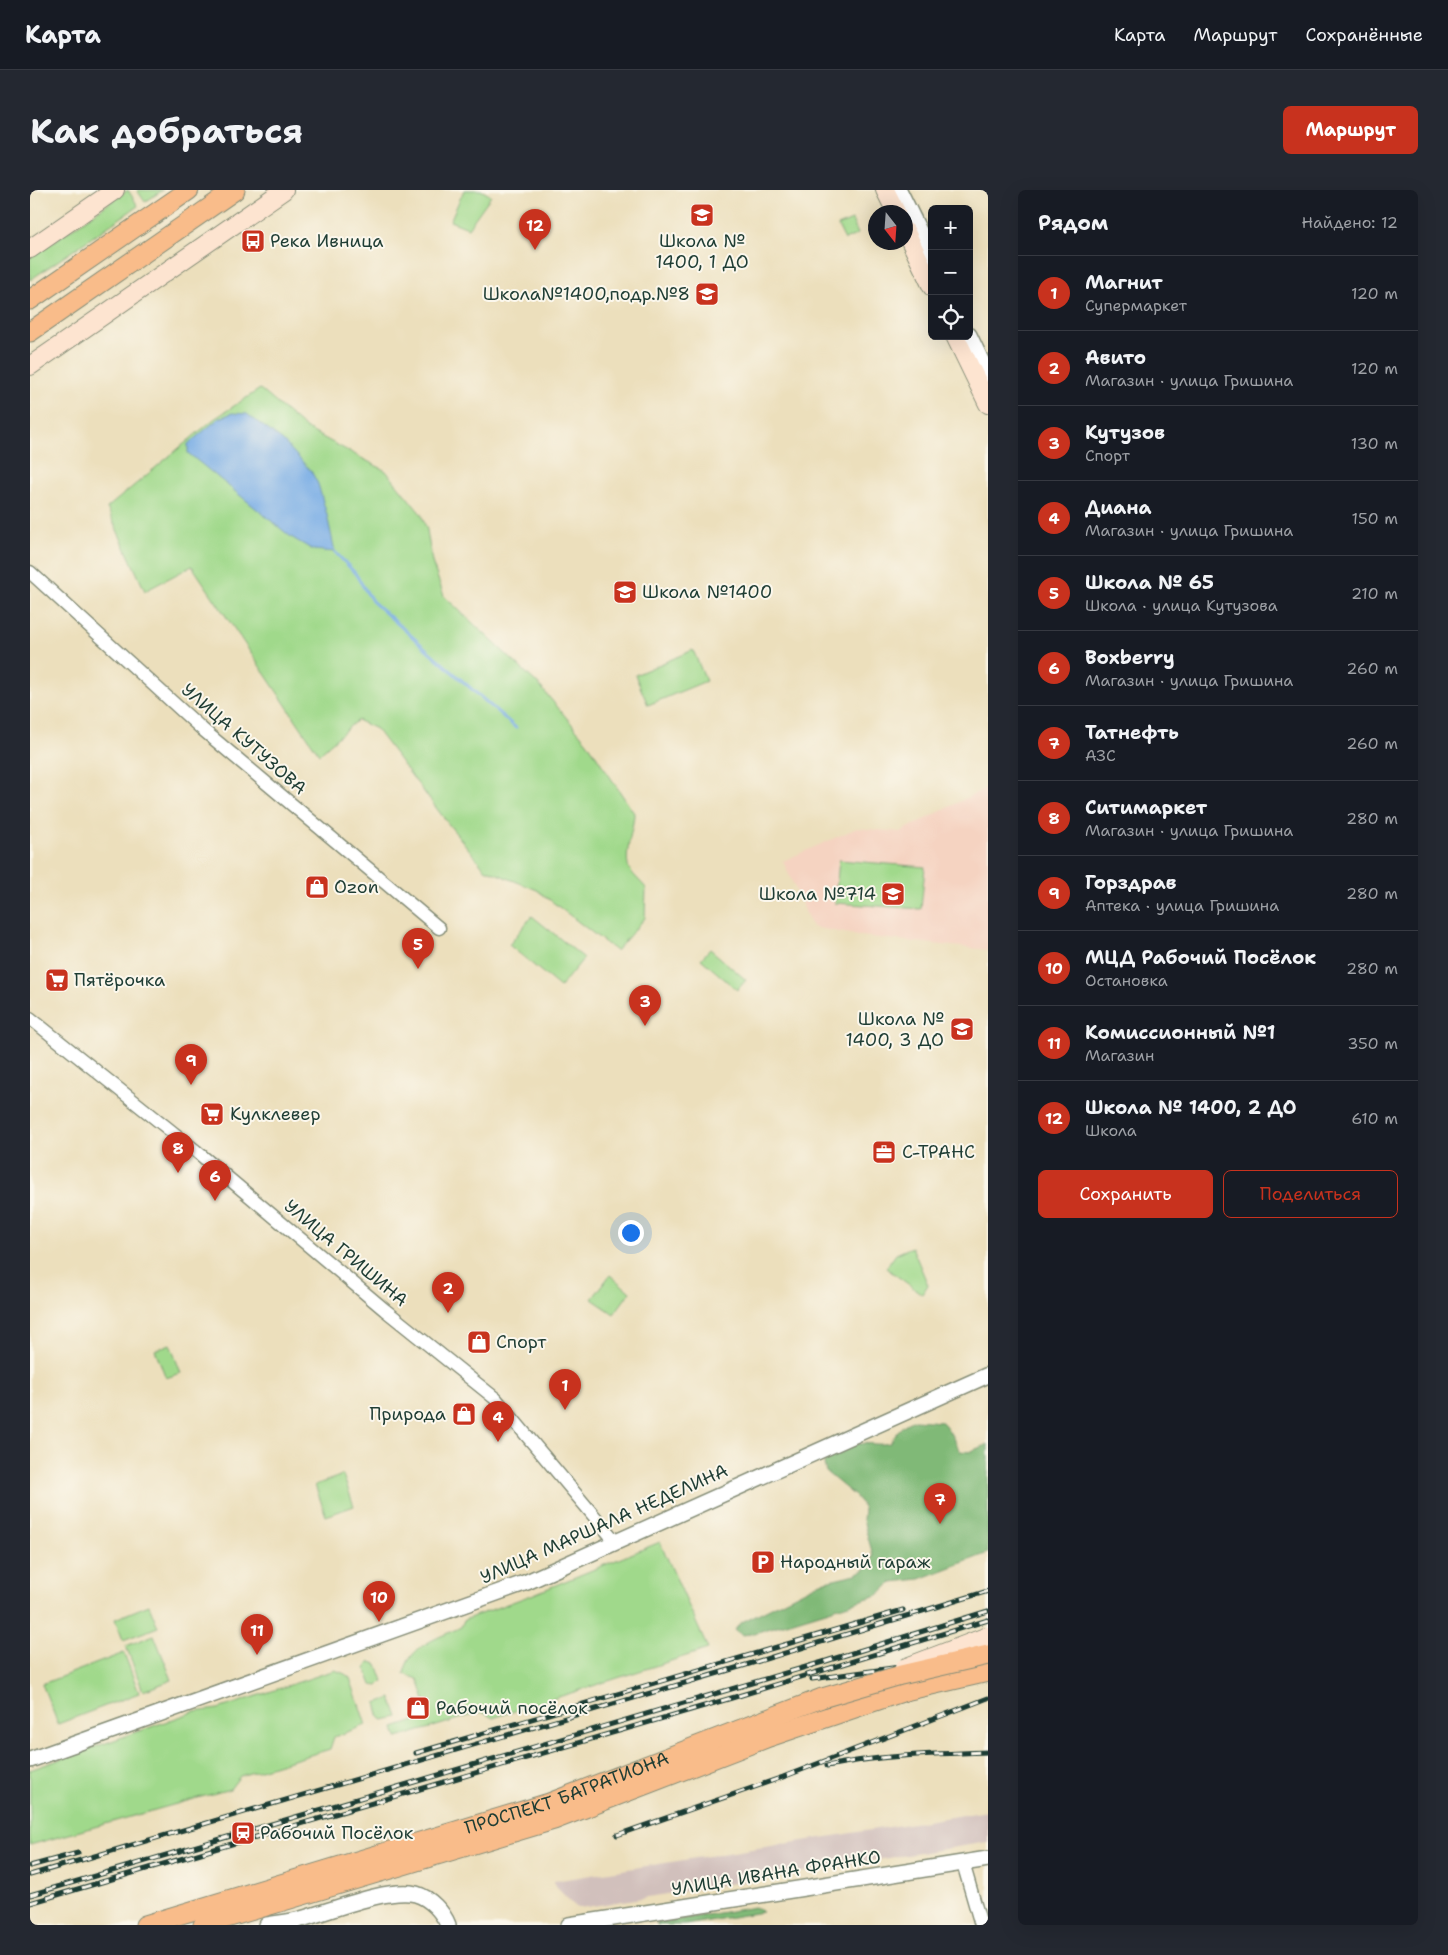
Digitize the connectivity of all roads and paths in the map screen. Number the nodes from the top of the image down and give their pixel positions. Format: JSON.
{"nodes":[{"id":1,"x":115,"y":190,"type":"edge"},
{"id":2,"x":189,"y":190,"type":"edge"},
{"id":3,"x":235,"y":190,"type":"edge"},
{"id":4,"x":284,"y":190,"type":"edge"},
{"id":5,"x":885,"y":190,"type":"edge"},
{"id":6,"x":899,"y":190,"type":"edge"},
{"id":7,"x":892,"y":205,"type":"edge"},
{"id":8,"x":913,"y":247,"type":"edge"},
{"id":9,"x":30,"y":249,"type":"edge"},
{"id":10,"x":929,"y":250,"type":"edge"},
{"id":11,"x":928,"y":279,"type":"edge"},
{"id":12,"x":30,"y":300,"type":"edge"},
{"id":13,"x":30,"y":332,"type":"edge"},
{"id":14,"x":957,"y":340,"type":"edge"},
{"id":15,"x":971,"y":340,"type":"edge"},
{"id":16,"x":30,"y":366,"type":"edge"},
{"id":17,"x":988,"y":374,"type":"edge"},
{"id":18,"x":988,"y":404,"type":"edge"},
{"id":19,"x":30,"y":572,"type":"edge"},
{"id":20,"x":439,"y":928,"type":"dead end"},
{"id":21,"x":30,"y":1018,"type":"edge"},
{"id":22,"x":988,"y":1375,"type":"edge"},
{"id":23,"x":615,"y":1541,"type":"junction"},
{"id":24,"x":988,"y":1636,"type":"edge"},
{"id":25,"x":988,"y":1655,"type":"edge"},
{"id":26,"x":988,"y":1672,"type":"edge"},
{"id":27,"x":822,"y":1698,"type":"junction"},
{"id":28,"x":30,"y":1760,"type":"edge"},
{"id":29,"x":988,"y":1859,"type":"edge"},
{"id":30,"x":963,"y":1863,"type":"junction"},
{"id":31,"x":266,"y":1898,"type":"junction"},
{"id":32,"x":145,"y":1925,"type":"edge"},
{"id":33,"x":204,"y":1925,"type":"edge"},
{"id":34,"x":267,"y":1925,"type":"edge"},
{"id":35,"x":448,"y":1925,"type":"edge"},
{"id":36,"x":569,"y":1925,"type":"edge"},
{"id":37,"x":981,"y":1925,"type":"edge"}],
"edges":[{"from":1,"to":9,"type":"main road"},
{"from":2,"to":12,"type":"main road"},
{"from":3,"to":13,"type":"main road"},
{"from":4,"to":16,"type":"main road"},
{"from":5,"to":7,"type":"main road"},
{"from":6,"to":10,"type":"street"},
{"from":8,"to":11,"type":"main road"},
{"from":14,"to":18,"type":"main road"},
{"from":15,"to":17,"type":"street"},
{"from":19,"to":20,"type":"street","name":"УЛИЦА КУТУЗОВА"},
{"from":21,"to":23,"type":"street","name":"УЛИЦА ГРИШИНА"},
{"from":22,"to":23,"type":"street","name":"УЛИЦА МАРШАЛА НЕДЕЛИНА"},
{"from":23,"to":28,"type":"street","name":"УЛИЦА МАРШАЛА НЕДЕЛИНА"},
{"from":24,"to":27,"type":"main road","bridge":true},
{"from":25,"to":27,"type":"main road","name":"ПРОСПЕКТ БАГРАТИОНА","bridge":true},
{"from":26,"to":31,"type":"main road","name":"ПРОСПЕКТ БАГРАТИОНА"},
{"from":27,"to":31,"type":"main road","name":"ПРОСПЕКТ БАГРАТИОНА"},
{"from":29,"to":30,"type":"street","name":"УЛИЦА ИВАНА ФРАНКО"},
{"from":30,"to":36,"type":"street","name":"УЛИЦА ИВАНА ФРАНКО"},
{"from":30,"to":37,"type":"street"},
{"from":31,"to":32,"type":"main road","name":"ПРОСПЕКТ БАГРАТИОНА"},
{"from":31,"to":33,"type":"main road","name":"ПРОСПЕКТ БАГРАТИОНА"},
{"from":34,"to":35,"type":"street"}]}
